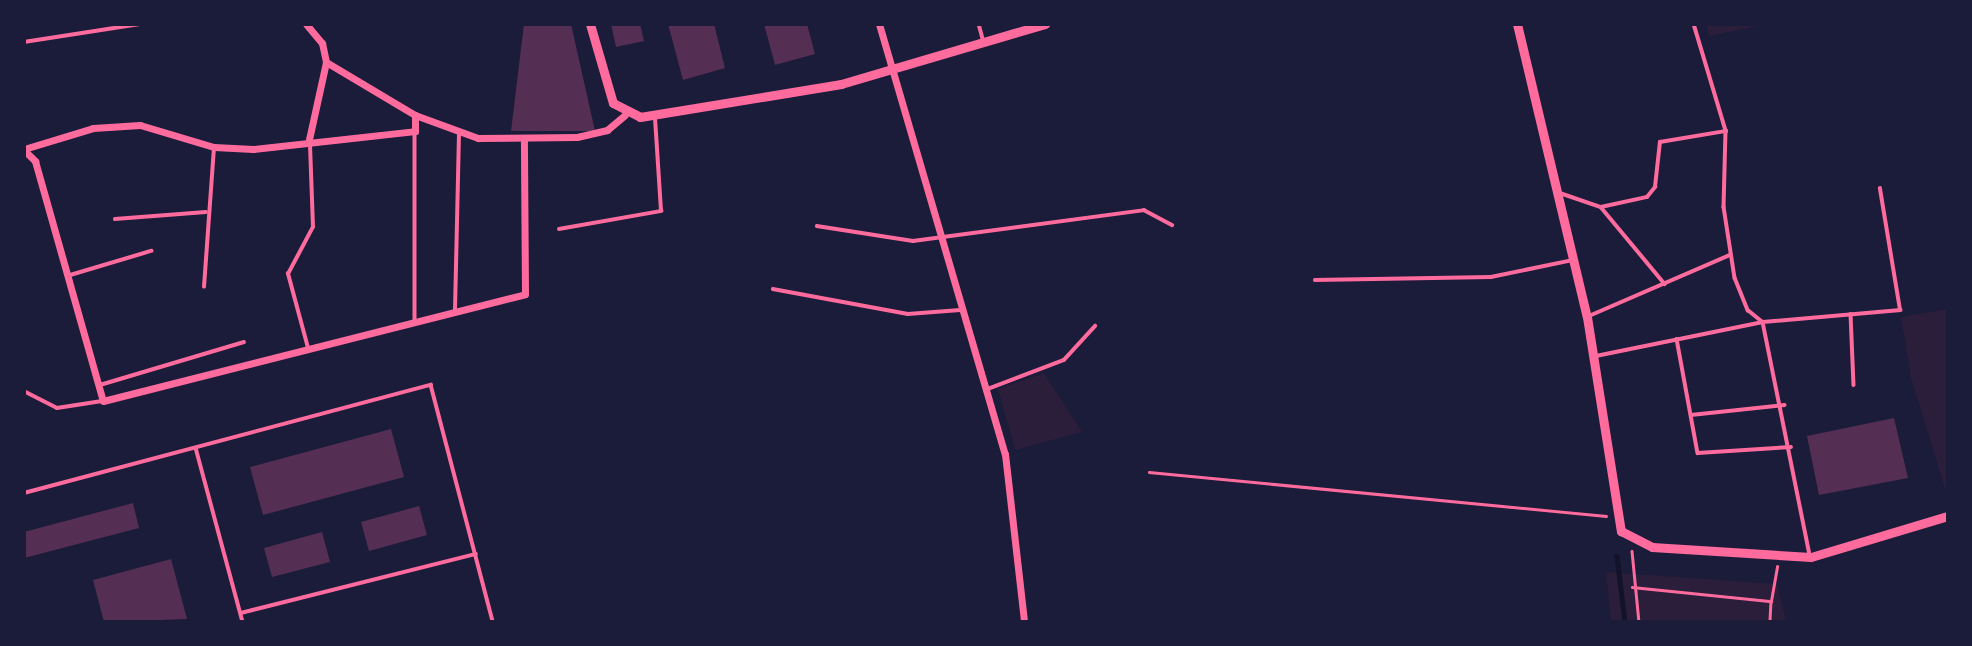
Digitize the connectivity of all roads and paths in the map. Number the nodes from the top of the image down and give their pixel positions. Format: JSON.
{"nodes":[{"id":1,"x":140,"y":24,"type":"edge"},
{"id":2,"x":306,"y":24,"type":"edge"},
{"id":3,"x":590,"y":24,"type":"edge"},
{"id":4,"x":879,"y":24,"type":"edge"},
{"id":5,"x":979,"y":24,"type":"edge"},
{"id":6,"x":1045,"y":24,"type":"edge"},
{"id":7,"x":1517,"y":24,"type":"edge"},
{"id":8,"x":1694,"y":24,"type":"edge"},
{"id":9,"x":24,"y":42,"type":"edge"},
{"id":10,"x":984,"y":43,"type":"junction"},
{"id":11,"x":326,"y":62,"type":"junction"},
{"id":12,"x":894,"y":71,"type":"junction"},
{"id":13,"x":415,"y":115,"type":"junction"},
{"id":14,"x":625,"y":115,"type":"junction"},
{"id":15,"x":654,"y":115,"type":"junction"},
{"id":16,"x":459,"y":129,"type":"junction"},
{"id":17,"x":415,"y":131,"type":"junction"},
{"id":18,"x":1726,"y":131,"type":"junction"},
{"id":19,"x":309,"y":139,"type":"junction"},
{"id":20,"x":524,"y":140,"type":"junction"},
{"id":21,"x":214,"y":147,"type":"junction"},
{"id":22,"x":24,"y":150,"type":"edge"},
{"id":23,"x":1880,"y":189,"type":"dead end"},
{"id":24,"x":1560,"y":193,"type":"junction"},
{"id":25,"x":1601,"y":207,"type":"junction"},
{"id":26,"x":206,"y":212,"type":"junction"},
{"id":27,"x":116,"y":219,"type":"dead end"},
{"id":28,"x":1172,"y":225,"type":"dead end"},
{"id":29,"x":817,"y":226,"type":"dead end"},
{"id":30,"x":559,"y":229,"type":"dead end"},
{"id":31,"x":940,"y":238,"type":"junction"},
{"id":32,"x":152,"y":251,"type":"dead end"},
{"id":33,"x":1731,"y":254,"type":"junction"},
{"id":34,"x":1575,"y":259,"type":"junction"},
{"id":35,"x":65,"y":277,"type":"junction"},
{"id":36,"x":1315,"y":280,"type":"dead end"},
{"id":37,"x":1665,"y":284,"type":"junction"},
{"id":38,"x":204,"y":287,"type":"dead end"},
{"id":39,"x":773,"y":289,"type":"dead end"},
{"id":40,"x":960,"y":310,"type":"junction"},
{"id":41,"x":454,"y":312,"type":"junction"},
{"id":42,"x":1851,"y":314,"type":"junction"},
{"id":43,"x":1587,"y":317,"type":"junction"},
{"id":44,"x":415,"y":322,"type":"junction"},
{"id":45,"x":1763,"y":322,"type":"junction"},
{"id":46,"x":1095,"y":326,"type":"dead end"},
{"id":47,"x":1677,"y":339,"type":"junction"},
{"id":48,"x":244,"y":342,"type":"dead end"},
{"id":49,"x":308,"y":349,"type":"junction"},
{"id":50,"x":1594,"y":356,"type":"junction"},
{"id":51,"x":1854,"y":385,"type":"dead end"},
{"id":52,"x":98,"y":386,"type":"junction"},
{"id":53,"x":988,"y":389,"type":"junction"},
{"id":54,"x":24,"y":391,"type":"edge"},
{"id":55,"x":103,"y":401,"type":"junction"},
{"id":56,"x":1784,"y":405,"type":"junction"},
{"id":57,"x":1691,"y":415,"type":"junction"},
{"id":58,"x":1791,"y":447,"type":"junction"},
{"id":59,"x":196,"y":448,"type":"junction"},
{"id":60,"x":1149,"y":472,"type":"dead end"},
{"id":61,"x":24,"y":493,"type":"edge"},
{"id":62,"x":1948,"y":516,"type":"edge"},
{"id":63,"x":1615,"y":517,"type":"junction"},
{"id":64,"x":1634,"y":541,"type":"junction"},
{"id":65,"x":475,"y":554,"type":"junction"},
{"id":66,"x":1784,"y":556,"type":"junction"},
{"id":67,"x":1811,"y":557,"type":"junction"},
{"id":68,"x":1632,"y":587,"type":"junction"},
{"id":69,"x":1771,"y":601,"type":"junction"},
{"id":70,"x":241,"y":613,"type":"junction"},
{"id":71,"x":243,"y":621,"type":"edge"},
{"id":72,"x":494,"y":621,"type":"edge"},
{"id":73,"x":1024,"y":621,"type":"edge"},
{"id":74,"x":1639,"y":621,"type":"edge"},
{"id":75,"x":1770,"y":621,"type":"edge"}],
"edges":[{"from":1,"to":9,"type":"lane"},
{"from":2,"to":11,"type":"street"},
{"from":3,"to":14,"type":"street"},
{"from":4,"to":12,"type":"street"},
{"from":5,"to":10,"type":"lane"},
{"from":6,"to":10,"type":"street"},
{"from":7,"to":24,"type":"street"},
{"from":8,"to":18,"type":"lane"},
{"from":10,"to":12,"type":"street"},
{"from":11,"to":13,"type":"street"},
{"from":11,"to":19,"type":"street"},
{"from":12,"to":15,"type":"street"},
{"from":12,"to":31,"type":"street"},
{"from":13,"to":16,"type":"street"},
{"from":13,"to":17,"type":"street"},
{"from":14,"to":15,"type":"street"},
{"from":14,"to":20,"type":"street"},
{"from":15,"to":30,"type":"lane"},
{"from":16,"to":20,"type":"street"},
{"from":16,"to":41,"type":"lane"},
{"from":17,"to":19,"type":"street"},
{"from":17,"to":44,"type":"lane"},
{"from":18,"to":25,"type":"lane"},
{"from":18,"to":33,"type":"lane"},
{"from":19,"to":21,"type":"street"},
{"from":19,"to":49,"type":"lane"},
{"from":20,"to":41,"type":"street"},
{"from":21,"to":22,"type":"street"},
{"from":21,"to":26,"type":"lane"},
{"from":22,"to":35,"type":"street"},
{"from":23,"to":42,"type":"lane"},
{"from":24,"to":25,"type":"lane"},
{"from":24,"to":34,"type":"street"},
{"from":25,"to":37,"type":"lane"},
{"from":26,"to":27,"type":"lane"},
{"from":26,"to":38,"type":"lane"},
{"from":28,"to":31,"type":"lane"},
{"from":29,"to":31,"type":"lane"},
{"from":31,"to":40,"type":"street"},
{"from":32,"to":35,"type":"lane"},
{"from":33,"to":37,"type":"lane"},
{"from":33,"to":45,"type":"lane"},
{"from":34,"to":36,"type":"lane"},
{"from":34,"to":43,"type":"street"},
{"from":35,"to":52,"type":"street"},
{"from":37,"to":43,"type":"lane"},
{"from":39,"to":40,"type":"lane"},
{"from":40,"to":53,"type":"street"},
{"from":41,"to":44,"type":"street"},
{"from":42,"to":45,"type":"lane"},
{"from":42,"to":51,"type":"lane"},
{"from":43,"to":50,"type":"street"},
{"from":44,"to":49,"type":"street"},
{"from":45,"to":47,"type":"lane"},
{"from":45,"to":56,"type":"lane"},
{"from":46,"to":53,"type":"lane"},
{"from":47,"to":50,"type":"lane"},
{"from":47,"to":57,"type":"lane"},
{"from":48,"to":52,"type":"lane"},
{"from":49,"to":55,"type":"street"},
{"from":50,"to":63,"type":"street"},
{"from":52,"to":55,"type":"street"},
{"from":53,"to":73,"type":"street"},
{"from":54,"to":55,"type":"lane"},
{"from":56,"to":57,"type":"lane"},
{"from":56,"to":58,"type":"lane"},
{"from":57,"to":58,"type":"lane"},
{"from":58,"to":67,"type":"lane"},
{"from":59,"to":61,"type":"lane"},
{"from":59,"to":65,"type":"lane"},
{"from":59,"to":70,"type":"lane"},
{"from":60,"to":63,"type":"path"},
{"from":62,"to":67,"type":"street"},
{"from":63,"to":64,"type":"street"},
{"from":64,"to":66,"type":"street"},
{"from":64,"to":68,"type":"path"},
{"from":65,"to":70,"type":"lane"},
{"from":65,"to":72,"type":"lane"},
{"from":66,"to":67,"type":"street"},
{"from":66,"to":69,"type":"path"},
{"from":68,"to":69,"type":"path"},
{"from":68,"to":74,"type":"path"},
{"from":69,"to":75,"type":"path"},
{"from":70,"to":71,"type":"lane"}]}
